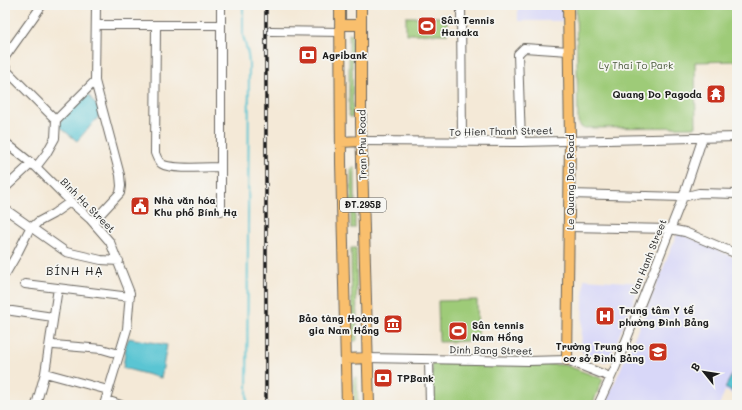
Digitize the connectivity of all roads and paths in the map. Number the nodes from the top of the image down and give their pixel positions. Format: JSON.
{"nodes":[{"id":1,"x":42,"y":5,"type":"edge"},
{"id":2,"x":96,"y":5,"type":"edge"},
{"id":3,"x":221,"y":5,"type":"edge"},
{"id":4,"x":340,"y":5,"type":"edge"},
{"id":5,"x":361,"y":5,"type":"edge"},
{"id":6,"x":461,"y":5,"type":"edge"},
{"id":7,"x":568,"y":5,"type":"edge"},
{"id":8,"x":96,"y":25,"type":"junction"},
{"id":9,"x":156,"y":25,"type":"junction"},
{"id":10,"x":221,"y":25,"type":"junction"},
{"id":11,"x":361,"y":25,"type":"junction"},
{"id":12,"x":340,"y":28,"type":"junction"},
{"id":13,"x":271,"y":31,"type":"dead end"},
{"id":14,"x":569,"y":51,"type":"junction"},
{"id":15,"x":5,"y":57,"type":"edge"},
{"id":16,"x":5,"y":66,"type":"edge"},
{"id":17,"x":96,"y":81,"type":"junction"},
{"id":18,"x":56,"y":120,"type":"junction"},
{"id":19,"x":703,"y":137,"type":"junction"},
{"id":20,"x":737,"y":137,"type":"edge"},
{"id":21,"x":570,"y":140,"type":"junction"},
{"id":22,"x":361,"y":141,"type":"junction"},
{"id":23,"x":5,"y":142,"type":"edge"},
{"id":24,"x":341,"y":142,"type":"junction"},
{"id":25,"x":462,"y":142,"type":"junction"},
{"id":26,"x":521,"y":142,"type":"junction"},
{"id":27,"x":34,"y":165,"type":"junction"},
{"id":28,"x":221,"y":167,"type":"junction"},
{"id":29,"x":5,"y":188,"type":"edge"},
{"id":30,"x":570,"y":194,"type":"junction"},
{"id":31,"x":737,"y":194,"type":"edge"},
{"id":32,"x":683,"y":198,"type":"junction"},
{"id":33,"x":70,"y":202,"type":"junction"},
{"id":34,"x":5,"y":209,"type":"edge"},
{"id":35,"x":221,"y":211,"type":"dead end"},
{"id":36,"x":93,"y":222,"type":"junction"},
{"id":37,"x":570,"y":227,"type":"junction"},
{"id":38,"x":32,"y":228,"type":"junction"},
{"id":39,"x":670,"y":229,"type":"junction"},
{"id":40,"x":725,"y":248,"type":"junction"},
{"id":41,"x":737,"y":248,"type":"edge"},
{"id":42,"x":737,"y":254,"type":"edge"},
{"id":43,"x":119,"y":261,"type":"junction"},
{"id":44,"x":6,"y":273,"type":"edge"},
{"id":45,"x":25,"y":284,"type":"dead end"},
{"id":46,"x":58,"y":288,"type":"junction"},
{"id":47,"x":130,"y":297,"type":"junction"},
{"id":48,"x":12,"y":310,"type":"dead end"},
{"id":49,"x":53,"y":317,"type":"junction"},
{"id":50,"x":50,"y":343,"type":"junction"},
{"id":51,"x":119,"y":354,"type":"junction"},
{"id":52,"x":368,"y":358,"type":"junction"},
{"id":53,"x":346,"y":359,"type":"junction"},
{"id":54,"x":429,"y":360,"type":"junction"},
{"id":55,"x":567,"y":360,"type":"junction"},
{"id":56,"x":45,"y":373,"type":"junction"},
{"id":57,"x":610,"y":377,"type":"junction"},
{"id":58,"x":108,"y":390,"type":"junction"},
{"id":59,"x":105,"y":402,"type":"edge"},
{"id":60,"x":599,"y":403,"type":"edge"},
{"id":61,"x":36,"y":405,"type":"edge"},
{"id":62,"x":121,"y":405,"type":"edge"},
{"id":63,"x":346,"y":405,"type":"edge"},
{"id":64,"x":369,"y":405,"type":"edge"},
{"id":65,"x":430,"y":405,"type":"edge"},
{"id":66,"x":608,"y":405,"type":"edge"}],
"edges":[{"from":1,"to":15,"type":"street"},
{"from":2,"to":8,"type":"street"},
{"from":3,"to":10,"type":"street"},
{"from":4,"to":12,"type":"main road","name":"Tran Phu Road","number":"ĐT.295B"},
{"from":5,"to":11,"type":"main road","name":"Tran Phu Road","number":"ĐT.295B"},
{"from":6,"to":25,"type":"street"},
{"from":7,"to":14,"type":"main road","name":"Le Quang Dao Road"},
{"from":8,"to":9,"type":"street"},
{"from":8,"to":17,"type":"street"},
{"from":9,"to":10,"type":"street"},
{"from":9,"to":28,"type":"street"},
{"from":10,"to":28,"type":"street"},
{"from":11,"to":12,"type":"main road"},
{"from":11,"to":22,"type":"main road","name":"Tran Phu Road","number":"ĐT.295B"},
{"from":12,"to":13,"type":"street"},
{"from":12,"to":24,"type":"main road","name":"Tran Phu Road","number":"ĐT.295B"},
{"from":14,"to":21,"type":"main road","name":"Le Quang Dao Road"},
{"from":14,"to":26,"type":"street"},
{"from":16,"to":18,"type":"street"},
{"from":17,"to":18,"type":"street"},
{"from":17,"to":36,"type":"street"},
{"from":18,"to":27,"type":"street"},
{"from":19,"to":20,"type":"street","name":"To Hien Thanh Street"},
{"from":19,"to":21,"type":"street","name":"To Hien Thanh Street"},
{"from":19,"to":32,"type":"street","name":"Van Hanh Street"},
{"from":21,"to":26,"type":"street","name":"To Hien Thanh Street"},
{"from":21,"to":30,"type":"main road","name":"Le Quang Dao Road"},
{"from":22,"to":24,"type":"main road"},
{"from":22,"to":25,"type":"street","name":"To Hien Thanh Street"},
{"from":22,"to":52,"type":"main road","name":"Tran Phu Road","number":"ĐT.295B"},
{"from":23,"to":27,"type":"street","name":"Binh Ha Street"},
{"from":24,"to":53,"type":"main road","name":"Tran Phu Road","number":"ĐT.295B"},
{"from":25,"to":26,"type":"street","name":"To Hien Thanh Street"},
{"from":27,"to":29,"type":"street"},
{"from":27,"to":33,"type":"street","name":"Binh Ha Street"},
{"from":28,"to":35,"type":"street"},
{"from":30,"to":32,"type":"street"},
{"from":30,"to":37,"type":"main road","name":"Le Quang Dao Road"},
{"from":31,"to":32,"type":"street"},
{"from":32,"to":39,"type":"street","name":"Van Hanh Street"},
{"from":33,"to":36,"type":"street","name":"Binh Ha Street"},
{"from":33,"to":38,"type":"street"},
{"from":34,"to":38,"type":"street"},
{"from":36,"to":43,"type":"street","name":"Binh Ha Street"},
{"from":37,"to":39,"type":"street"},
{"from":37,"to":55,"type":"main road","name":"Le Quang Dao Road"},
{"from":38,"to":43,"type":"street"},
{"from":38,"to":44,"type":"street"},
{"from":39,"to":40,"type":"street"},
{"from":39,"to":57,"type":"street","name":"Van Hanh Street"},
{"from":40,"to":41,"type":"street"},
{"from":40,"to":42,"type":"street"},
{"from":43,"to":47,"type":"street","name":"Binh Ha Street"},
{"from":45,"to":46,"type":"street"},
{"from":46,"to":47,"type":"street"},
{"from":46,"to":49,"type":"street"},
{"from":47,"to":51,"type":"street","name":"Binh Ha Street"},
{"from":48,"to":49,"type":"street"},
{"from":49,"to":50,"type":"street"},
{"from":50,"to":51,"type":"street"},
{"from":50,"to":56,"type":"street"},
{"from":51,"to":58,"type":"street","name":"Binh Ha Street"},
{"from":52,"to":53,"type":"main road"},
{"from":52,"to":54,"type":"street","name":"Dinh Bang Street"},
{"from":52,"to":64,"type":"main road","name":"Tran Phu Road","number":"ĐT.295B"},
{"from":53,"to":63,"type":"main road","name":"Tran Phu Road","number":"ĐT.295B"},
{"from":54,"to":55,"type":"street","name":"Dinh Bang Street"},
{"from":54,"to":65,"type":"street"},
{"from":55,"to":57,"type":"street","name":"Dinh Bang Street"},
{"from":56,"to":58,"type":"street"},
{"from":56,"to":61,"type":"street"},
{"from":57,"to":60,"type":"street","name":"Van Hanh Street"},
{"from":58,"to":59,"type":"street","name":"Binh Ha Street"},
{"from":59,"to":62,"type":"street"},
{"from":60,"to":66,"type":"street"}]}
